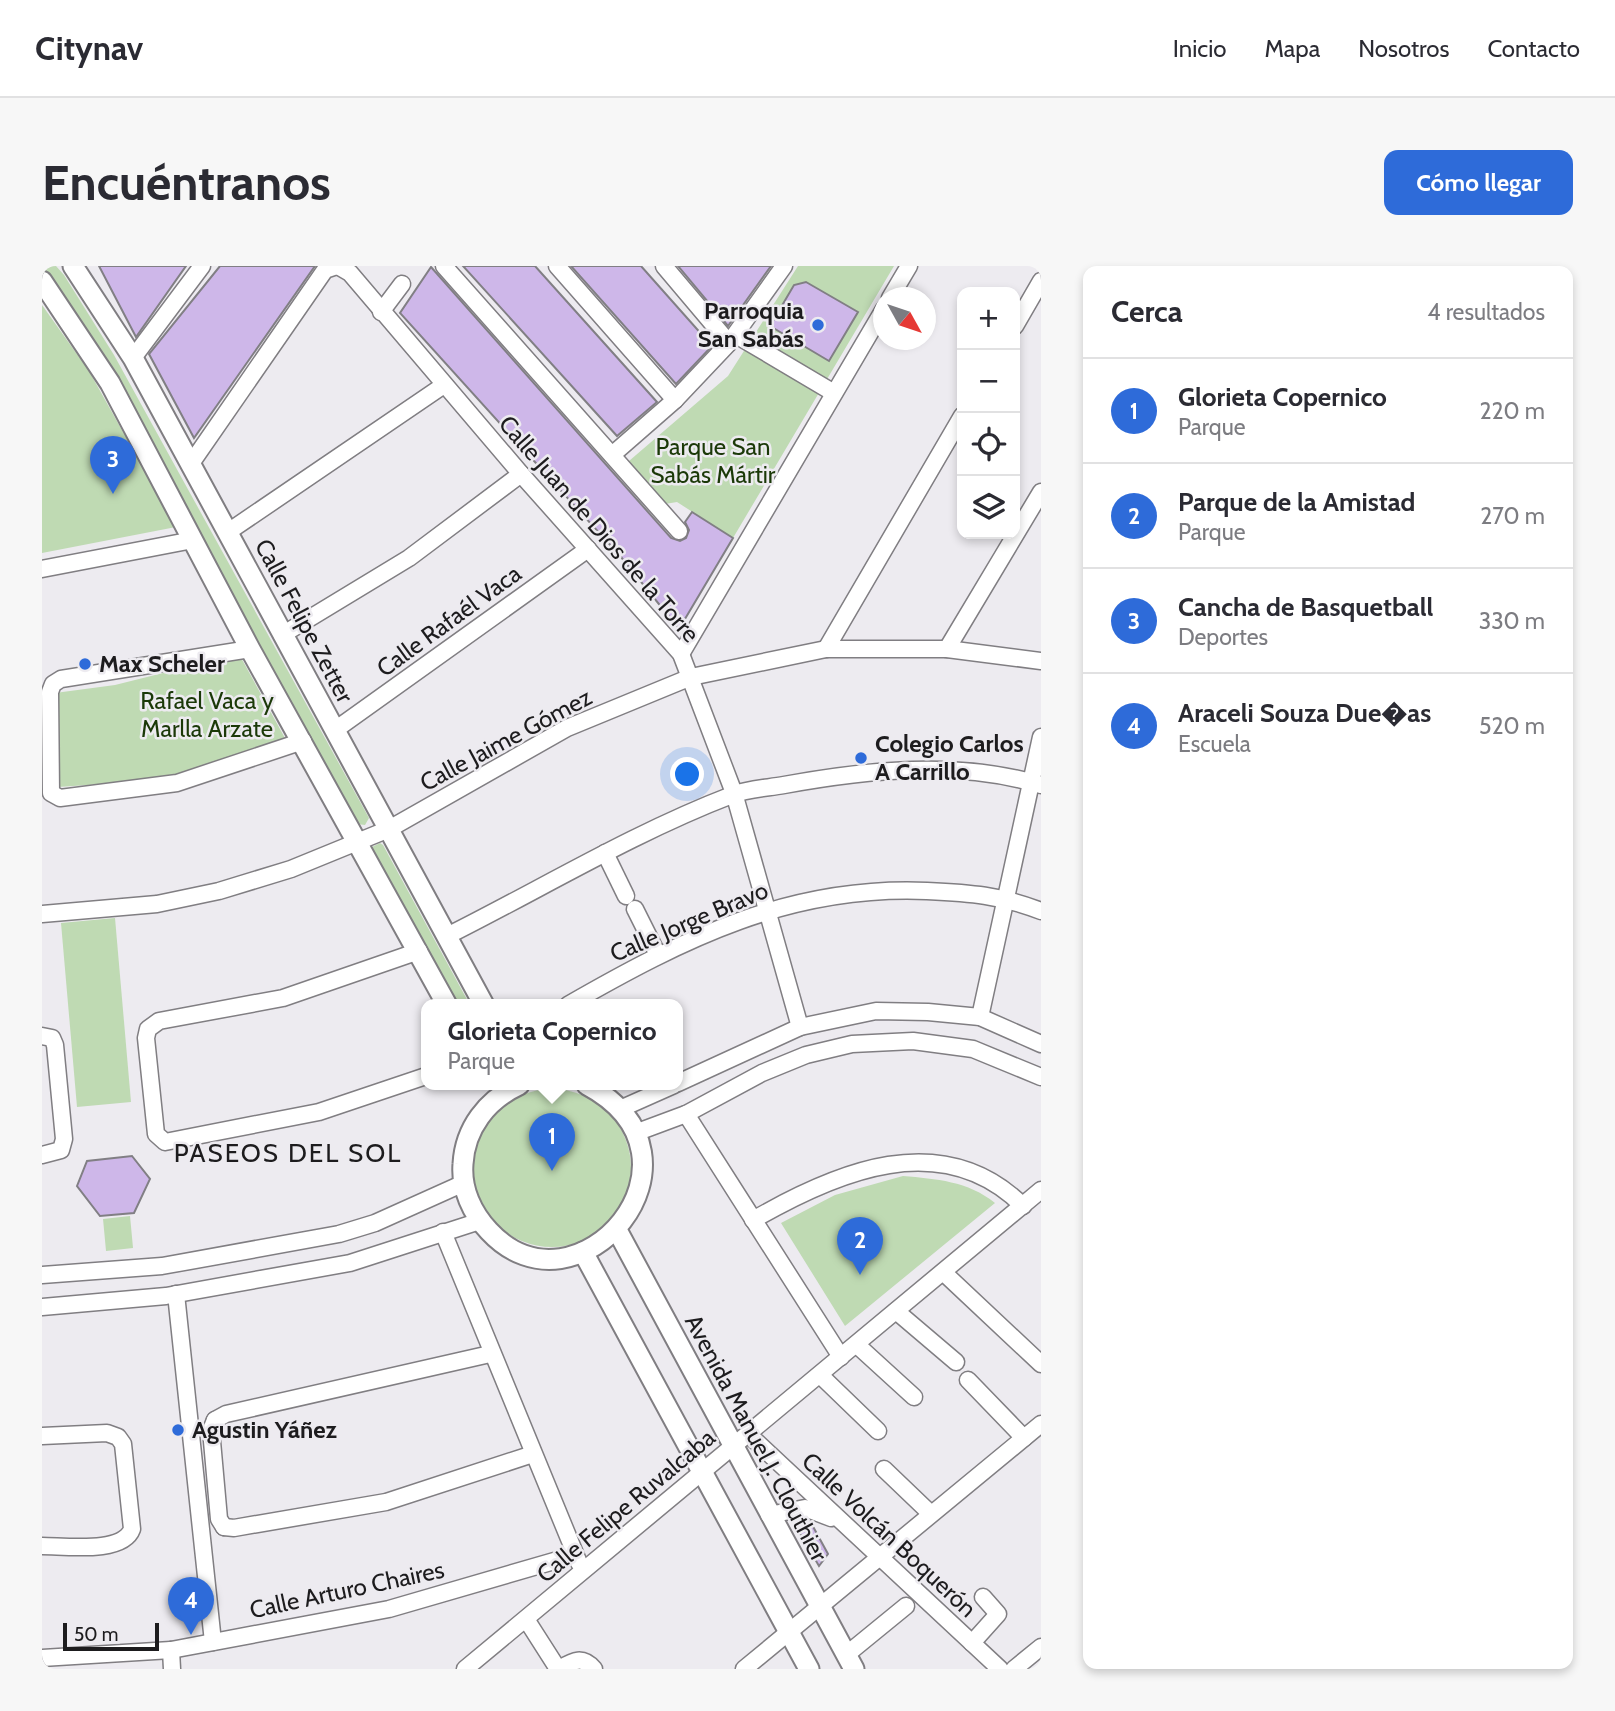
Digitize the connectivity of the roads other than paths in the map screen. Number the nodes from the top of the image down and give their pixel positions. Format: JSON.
{"nodes":[{"id":1,"x":72,"y":266,"type":"edge"},
{"id":2,"x":202,"y":266,"type":"edge"},
{"id":3,"x":444,"y":266,"type":"edge"},
{"id":4,"x":557,"y":266,"type":"edge"},
{"id":5,"x":664,"y":266,"type":"edge"},
{"id":6,"x":784,"y":266,"type":"edge"},
{"id":7,"x":909,"y":266,"type":"edge"},
{"id":8,"x":333,"y":267,"type":"edge"},
{"id":9,"x":42,"y":281,"type":"edge"},
{"id":10,"x":1041,"y":281,"type":"edge"},
{"id":11,"x":402,"y":284,"type":"dead end"},
{"id":12,"x":897,"y":287,"type":"edge"},
{"id":13,"x":381,"y":313,"type":"junction"},
{"id":14,"x":1020,"y":317,"type":"edge"},
{"id":15,"x":873,"y":327,"type":"edge"},
{"id":16,"x":732,"y":339,"type":"junction"},
{"id":17,"x":133,"y":358,"type":"junction"},
{"id":18,"x":444,"y":386,"type":"junction"},
{"id":19,"x":834,"y":393,"type":"junction"},
{"id":20,"x":676,"y":400,"type":"junction"},
{"id":21,"x":957,"y":425,"type":"edge"},
{"id":22,"x":612,"y":455,"type":"junction"},
{"id":23,"x":190,"y":465,"type":"junction"},
{"id":24,"x":521,"y":474,"type":"junction"},
{"id":25,"x":1041,"y":492,"type":"edge"},
{"id":26,"x":679,"y":531,"type":"dead end"},
{"id":27,"x":228,"y":532,"type":"junction"},
{"id":28,"x":193,"y":540,"type":"junction"},
{"id":29,"x":588,"y":549,"type":"junction"},
{"id":30,"x":42,"y":569,"type":"edge"},
{"id":31,"x":282,"y":635,"type":"junction"},
{"id":32,"x":250,"y":649,"type":"junction"},
{"id":33,"x":826,"y":649,"type":"junction"},
{"id":34,"x":947,"y":649,"type":"junction"},
{"id":35,"x":681,"y":654,"type":"junction"},
{"id":36,"x":1041,"y":661,"type":"edge"},
{"id":37,"x":691,"y":677,"type":"junction"},
{"id":38,"x":335,"y":730,"type":"junction"},
{"id":39,"x":1041,"y":737,"type":"edge"},
{"id":40,"x":303,"y":741,"type":"junction"},
{"id":41,"x":1036,"y":783,"type":"edge"},
{"id":42,"x":734,"y":793,"type":"junction"},
{"id":43,"x":389,"y":829,"type":"junction"},
{"id":44,"x":358,"y":843,"type":"junction"},
{"id":45,"x":605,"y":853,"type":"junction"},
{"id":46,"x":1004,"y":897,"type":"junction"},
{"id":47,"x":766,"y":909,"type":"junction"},
{"id":48,"x":1041,"y":911,"type":"edge"},
{"id":49,"x":42,"y":914,"type":"edge"},
{"id":50,"x":447,"y":936,"type":"junction"},
{"id":51,"x":419,"y":951,"type":"junction"},
{"id":52,"x":658,"y":955,"type":"junction"},
{"id":53,"x":444,"y":999,"type":"edge"},
{"id":54,"x":481,"y":999,"type":"edge"},
{"id":55,"x":579,"y":999,"type":"edge"},
{"id":56,"x":980,"y":1017,"type":"junction"},
{"id":57,"x":800,"y":1027,"type":"junction"},
{"id":58,"x":47,"y":1037,"type":"edge"},
{"id":59,"x":1041,"y":1044,"type":"edge"},
{"id":60,"x":1041,"y":1077,"type":"edge"},
{"id":61,"x":421,"y":1078,"type":"edge"},
{"id":62,"x":683,"y":1081,"type":"edge"},
{"id":63,"x":594,"y":1090,"type":"edge"},
{"id":64,"x":663,"y":1090,"type":"edge"},
{"id":65,"x":490,"y":1093,"type":"edge"},
{"id":66,"x":620,"y":1109,"type":"junction"},
{"id":67,"x":686,"y":1114,"type":"junction"},
{"id":68,"x":635,"y":1133,"type":"junction"},
{"id":69,"x":42,"y":1155,"type":"edge"},
{"id":70,"x":464,"y":1183,"type":"junction"},
{"id":71,"x":1041,"y":1191,"type":"edge"},
{"id":72,"x":1023,"y":1206,"type":"junction"},
{"id":73,"x":753,"y":1220,"type":"junction"},
{"id":74,"x":480,"y":1221,"type":"junction"},
{"id":75,"x":617,"y":1230,"type":"junction"},
{"id":76,"x":443,"y":1232,"type":"junction"},
{"id":77,"x":583,"y":1252,"type":"junction"},
{"id":78,"x":162,"y":1266,"type":"junction"},
{"id":79,"x":943,"y":1272,"type":"junction"},
{"id":80,"x":42,"y":1275,"type":"edge"},
{"id":81,"x":171,"y":1295,"type":"junction"},
{"id":82,"x":42,"y":1307,"type":"edge"},
{"id":83,"x":896,"y":1311,"type":"junction"},
{"id":84,"x":856,"y":1345,"type":"junction"},
{"id":85,"x":491,"y":1354,"type":"junction"},
{"id":86,"x":841,"y":1357,"type":"junction"},
{"id":87,"x":956,"y":1362,"type":"dead end"},
{"id":88,"x":1041,"y":1364,"type":"edge"},
{"id":89,"x":820,"y":1375,"type":"junction"},
{"id":90,"x":968,"y":1380,"type":"dead end"},
{"id":91,"x":914,"y":1397,"type":"dead end"},
{"id":92,"x":190,"y":1409,"type":"junction"},
{"id":93,"x":215,"y":1420,"type":"junction"},
{"id":94,"x":1041,"y":1424,"type":"edge"},
{"id":95,"x":878,"y":1431,"type":"dead end"},
{"id":96,"x":748,"y":1434,"type":"junction"},
{"id":97,"x":42,"y":1436,"type":"edge"},
{"id":98,"x":1024,"y":1438,"type":"junction"},
{"id":99,"x":732,"y":1447,"type":"junction"},
{"id":100,"x":533,"y":1454,"type":"junction"},
{"id":101,"x":884,"y":1469,"type":"dead end"},
{"id":102,"x":702,"y":1473,"type":"junction"},
{"id":103,"x":931,"y":1514,"type":"junction"},
{"id":104,"x":769,"y":1515,"type":"junction"},
{"id":105,"x":841,"y":1522,"type":"junction"},
{"id":106,"x":224,"y":1527,"type":"junction"},
{"id":107,"x":42,"y":1546,"type":"edge"},
{"id":108,"x":203,"y":1547,"type":"junction"},
{"id":109,"x":575,"y":1555,"type":"junction"},
{"id":110,"x":880,"y":1557,"type":"junction"},
{"id":111,"x":582,"y":1572,"type":"junction"},
{"id":112,"x":983,"y":1597,"type":"dead end"},
{"id":113,"x":819,"y":1606,"type":"junction"},
{"id":114,"x":906,"y":1606,"type":"dead end"},
{"id":115,"x":526,"y":1619,"type":"junction"},
{"id":116,"x":789,"y":1632,"type":"junction"},
{"id":117,"x":213,"y":1642,"type":"junction"},
{"id":118,"x":972,"y":1643,"type":"junction"},
{"id":119,"x":1041,"y":1647,"type":"edge"},
{"id":120,"x":171,"y":1650,"type":"junction"},
{"id":121,"x":42,"y":1658,"type":"edge"},
{"id":122,"x":850,"y":1662,"type":"edge"},
{"id":123,"x":172,"y":1669,"type":"edge"},
{"id":124,"x":466,"y":1669,"type":"edge"},
{"id":125,"x":558,"y":1669,"type":"edge"},
{"id":126,"x":594,"y":1669,"type":"edge"},
{"id":127,"x":744,"y":1669,"type":"edge"},
{"id":128,"x":809,"y":1669,"type":"edge"},
{"id":129,"x":1000,"y":1669,"type":"edge"},
{"id":130,"x":1014,"y":1669,"type":"edge"}],
"edges":[{"from":1,"to":17,"type":"main road","name":"Calle Felipe Zetter"},
{"from":2,"to":17,"type":"street"},
{"from":3,"to":22,"type":"street"},
{"from":4,"to":20,"type":"street"},
{"from":5,"to":16,"type":"street"},
{"from":6,"to":16,"type":"street"},
{"from":7,"to":12,"type":"street"},
{"from":8,"to":13,"type":"street","name":"Calle Juan de Dios de la Torre"},
{"from":8,"to":23,"type":"street"},
{"from":9,"to":28,"type":"main road"},
{"from":10,"to":14,"type":"street"},
{"from":11,"to":13,"type":"street"},
{"from":13,"to":18,"type":"street","name":"Calle Juan de Dios de la Torre"},
{"from":15,"to":19,"type":"street"},
{"from":16,"to":19,"type":"street"},
{"from":16,"to":20,"type":"street"},
{"from":17,"to":23,"type":"main road","name":"Calle Felipe Zetter"},
{"from":18,"to":24,"type":"street","name":"Calle Juan de Dios de la Torre"},
{"from":18,"to":27,"type":"street"},
{"from":19,"to":35,"type":"street"},
{"from":20,"to":22,"type":"street"},
{"from":21,"to":33,"type":"street"},
{"from":22,"to":26,"type":"street"},
{"from":23,"to":27,"type":"main road","name":"Calle Felipe Zetter"},
{"from":24,"to":29,"type":"street","name":"Calle Juan de Dios de la Torre"},
{"from":24,"to":31,"type":"street"},
{"from":25,"to":34,"type":"street"},
{"from":27,"to":31,"type":"main road","name":"Calle Felipe Zetter"},
{"from":28,"to":30,"type":"street"},
{"from":28,"to":32,"type":"main road"},
{"from":29,"to":35,"type":"street","name":"Calle Juan de Dios de la Torre"},
{"from":29,"to":38,"type":"street","name":"Calle Rafaél Vaca"},
{"from":31,"to":38,"type":"main road","name":"Calle Felipe Zetter"},
{"from":32,"to":40,"type":"main road"},
{"from":32,"to":40,"type":"street"},
{"from":33,"to":34,"type":"street","name":"Calle Jaime Gómez"},
{"from":33,"to":37,"type":"street","name":"Calle Jaime Gómez"},
{"from":34,"to":36,"type":"street","name":"Calle Jaime Gómez"},
{"from":35,"to":37,"type":"street","name":"Calle Juan de Dios de la Torre"},
{"from":37,"to":42,"type":"street","name":"Calle Juan de Dios de la Torre"},
{"from":37,"to":43,"type":"street","name":"Calle Jaime Gómez"},
{"from":38,"to":43,"type":"main road","name":"Calle Felipe Zetter"},
{"from":39,"to":41,"type":"street"},
{"from":40,"to":44,"type":"main road"},
{"from":41,"to":42,"type":"street"},
{"from":41,"to":46,"type":"street"},
{"from":42,"to":45,"type":"street"},
{"from":42,"to":47,"type":"street","name":"Calle Juan de Dios de la Torre"},
{"from":43,"to":44,"type":"street","name":"Calle Jaime Gómez"},
{"from":43,"to":50,"type":"main road","name":"Calle Felipe Zetter"},
{"from":44,"to":49,"type":"street","name":"Calle Jaime Gómez"},
{"from":44,"to":51,"type":"main road"},
{"from":45,"to":50,"type":"street"},
{"from":45,"to":52,"type":"street"},
{"from":46,"to":47,"type":"street","name":"Calle Jorge Bravo"},
{"from":46,"to":48,"type":"street","name":"Calle Jorge Bravo"},
{"from":46,"to":56,"type":"street"},
{"from":47,"to":52,"type":"street","name":"Calle Jorge Bravo"},
{"from":47,"to":57,"type":"street","name":"Calle Juan de Dios de la Torre"},
{"from":50,"to":54,"type":"main road","name":"Calle Felipe Zetter"},
{"from":51,"to":53,"type":"main road"},
{"from":51,"to":61,"type":"street"},
{"from":52,"to":55,"type":"street","name":"Calle Jorge Bravo"},
{"from":56,"to":57,"type":"street"},
{"from":56,"to":59,"type":"street"},
{"from":57,"to":62,"type":"street"},
{"from":58,"to":69,"type":"street"},
{"from":60,"to":67,"type":"street"},
{"from":63,"to":66,"type":"main road"},
{"from":64,"to":66,"type":"street"},
{"from":65,"to":70,"type":"main road"},
{"from":66,"to":68,"type":"main road"},
{"from":67,"to":68,"type":"street"},
{"from":67,"to":73,"type":"street"},
{"from":68,"to":75,"type":"main road"},
{"from":70,"to":74,"type":"main road"},
{"from":70,"to":78,"type":"street"},
{"from":71,"to":72,"type":"street","name":"Calle Felipe Ruvalcaba"},
{"from":72,"to":73,"type":"street"},
{"from":72,"to":79,"type":"street","name":"Calle Felipe Ruvalcaba"},
{"from":73,"to":86,"type":"street"},
{"from":74,"to":76,"type":"street"},
{"from":74,"to":77,"type":"main road"},
{"from":75,"to":77,"type":"main road"},
{"from":75,"to":99,"type":"main road","name":"Avenida Manuel J. Clouthier"},
{"from":76,"to":81,"type":"street"},
{"from":76,"to":85,"type":"street"},
{"from":77,"to":102,"type":"main road"},
{"from":78,"to":80,"type":"street"},
{"from":78,"to":81,"type":"street"},
{"from":79,"to":83,"type":"street","name":"Calle Felipe Ruvalcaba"},
{"from":79,"to":88,"type":"street"},
{"from":81,"to":82,"type":"street"},
{"from":81,"to":92,"type":"street"},
{"from":83,"to":84,"type":"street","name":"Calle Felipe Ruvalcaba"},
{"from":83,"to":87,"type":"street"},
{"from":84,"to":86,"type":"street","name":"Calle Felipe Ruvalcaba"},
{"from":84,"to":91,"type":"street"},
{"from":85,"to":93,"type":"street"},
{"from":85,"to":100,"type":"street"},
{"from":86,"to":89,"type":"street","name":"Calle Felipe Ruvalcaba"},
{"from":89,"to":95,"type":"street"},
{"from":89,"to":96,"type":"street","name":"Calle Felipe Ruvalcaba"},
{"from":90,"to":98,"type":"street"},
{"from":92,"to":93,"type":"street"},
{"from":92,"to":108,"type":"street"},
{"from":93,"to":106,"type":"street"},
{"from":94,"to":98,"type":"street"},
{"from":96,"to":99,"type":"street","name":"Calle Felipe Ruvalcaba"},
{"from":96,"to":105,"type":"street","name":"Calle Volcán Boquerón"},
{"from":97,"to":107,"type":"street"},
{"from":98,"to":103,"type":"street"},
{"from":99,"to":102,"type":"street","name":"Calle Felipe Ruvalcaba"},
{"from":99,"to":104,"type":"main road","name":"Avenida Manuel J. Clouthier"},
{"from":100,"to":106,"type":"street"},
{"from":100,"to":109,"type":"street"},
{"from":101,"to":103,"type":"street"},
{"from":102,"to":111,"type":"street","name":"Calle Felipe Ruvalcaba"},
{"from":102,"to":116,"type":"main road"},
{"from":103,"to":110,"type":"street"},
{"from":104,"to":105,"type":"street"},
{"from":104,"to":113,"type":"main road","name":"Avenida Manuel J. Clouthier"},
{"from":105,"to":110,"type":"street","name":"Calle Volcán Boquerón"},
{"from":106,"to":108,"type":"street"},
{"from":108,"to":117,"type":"street"},
{"from":109,"to":111,"type":"street"},
{"from":109,"to":117,"type":"street","name":"Calle Arturo Chaires"},
{"from":110,"to":113,"type":"street"},
{"from":110,"to":118,"type":"street","name":"Calle Volcán Boquerón"},
{"from":111,"to":115,"type":"street","name":"Calle Felipe Ruvalcaba"},
{"from":112,"to":118,"type":"street"},
{"from":113,"to":116,"type":"street"},
{"from":113,"to":122,"type":"main road","name":"Avenida Manuel J. Clouthier"},
{"from":114,"to":122,"type":"street"},
{"from":115,"to":124,"type":"street","name":"Calle Felipe Ruvalcaba"},
{"from":115,"to":125,"type":"street"},
{"from":116,"to":127,"type":"street"},
{"from":116,"to":128,"type":"main road"},
{"from":117,"to":120,"type":"street","name":"Calle Arturo Chaires"},
{"from":118,"to":129,"type":"street","name":"Calle Volcán Boquerón"},
{"from":119,"to":130,"type":"street"},
{"from":120,"to":121,"type":"street","name":"Calle Arturo Chaires"},
{"from":120,"to":123,"type":"street"},
{"from":125,"to":126,"type":"street"}]}
